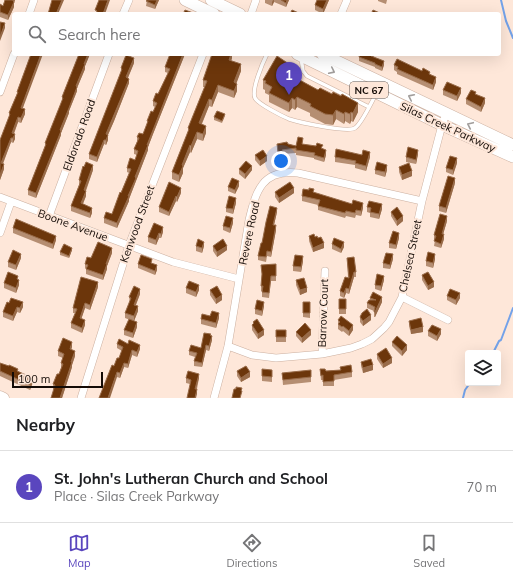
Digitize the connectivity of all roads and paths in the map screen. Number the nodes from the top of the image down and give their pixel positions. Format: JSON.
{"nodes":[{"id":1,"x":34,"y":0,"type":"edge"},
{"id":2,"x":129,"y":0,"type":"edge"},
{"id":3,"x":185,"y":0,"type":"edge"},
{"id":4,"x":211,"y":0,"type":"edge"},
{"id":5,"x":256,"y":0,"type":"edge"},
{"id":6,"x":347,"y":0,"type":"edge"},
{"id":7,"x":30,"y":12,"type":"edge"},
{"id":8,"x":125,"y":12,"type":"edge"},
{"id":9,"x":210,"y":12,"type":"edge"},
{"id":10,"x":236,"y":12,"type":"edge"},
{"id":11,"x":252,"y":12,"type":"edge"},
{"id":12,"x":342,"y":12,"type":"edge"},
{"id":13,"x":13,"y":56,"type":"edge"},
{"id":14,"x":108,"y":56,"type":"edge"},
{"id":15,"x":201,"y":56,"type":"edge"},
{"id":16,"x":266,"y":56,"type":"edge"},
{"id":17,"x":299,"y":56,"type":"edge"},
{"id":18,"x":301,"y":56,"type":"edge"},
{"id":19,"x":328,"y":56,"type":"edge"},
{"id":20,"x":0,"y":92,"type":"edge"},
{"id":21,"x":377,"y":93,"type":"junction"},
{"id":22,"x":369,"y":107,"type":"junction"},
{"id":23,"x":446,"y":114,"type":"junction"},
{"id":24,"x":442,"y":125,"type":"junction"},
{"id":25,"x":513,"y":145,"type":"edge"},
{"id":26,"x":513,"y":158,"type":"edge"},
{"id":27,"x":0,"y":198,"type":"edge"},
{"id":28,"x":422,"y":201,"type":"junction"},
{"id":29,"x":11,"y":202,"type":"junction"},
{"id":30,"x":49,"y":216,"type":"junction"},
{"id":31,"x":0,"y":233,"type":"edge"},
{"id":32,"x":129,"y":245,"type":"junction"},
{"id":33,"x":325,"y":271,"type":"dead end"},
{"id":34,"x":239,"y":279,"type":"junction"},
{"id":35,"x":402,"y":297,"type":"junction"},
{"id":36,"x":448,"y":320,"type":"dead end"},
{"id":37,"x":228,"y":346,"type":"junction"},
{"id":38,"x":322,"y":354,"type":"junction"},
{"id":39,"x":0,"y":396,"type":"edge"},
{"id":40,"x":4,"y":398,"type":"edge"},
{"id":41,"x":81,"y":398,"type":"edge"},
{"id":42,"x":214,"y":398,"type":"edge"}],
"edges":[{"from":1,"to":7,"type":"street"},
{"from":2,"to":8,"type":"street"},
{"from":3,"to":9,"type":"main road"},
{"from":4,"to":10,"type":"main road"},
{"from":5,"to":11,"type":"street"},
{"from":6,"to":12,"type":"street"},
{"from":13,"to":20,"type":"street"},
{"from":14,"to":30,"type":"street","name":"Eldorado Road"},
{"from":15,"to":32,"type":"street","name":"Kenwood Street"},
{"from":16,"to":22,"type":"lane"},
{"from":17,"to":22,"type":"lane"},
{"from":18,"to":21,"type":"main road","name":"Silas Creek Parkway","number":"NC 67","one_way":true},
{"from":23,"to":19,"type":"main road","name":"Silas Creek Parkway","number":"NC 67","one_way":true},
{"from":21,"to":22,"type":"lane"},
{"from":21,"to":24,"type":"main road","name":"Silas Creek Parkway","number":"NC 67"},
{"from":23,"to":24,"type":"street","name":"Chelsea Street"},
{"from":25,"to":23,"type":"main road","name":"Silas Creek Parkway","number":"NC 67","one_way":true},
{"from":24,"to":26,"type":"main road","name":"Silas Creek Parkway","number":"NC 67"},
{"from":24,"to":28,"type":"street","name":"Chelsea Street"},
{"from":27,"to":29,"type":"street","name":"Boone Avenue"},
{"from":28,"to":34,"type":"street","name":"Revere Road"},
{"from":28,"to":35,"type":"street","name":"Chelsea Street"},
{"from":29,"to":30,"type":"street","name":"Boone Avenue"},
{"from":29,"to":31,"type":"street"},
{"from":30,"to":32,"type":"street","name":"Boone Avenue"},
{"from":32,"to":34,"type":"street","name":"Boone Avenue"},
{"from":32,"to":41,"type":"street","name":"Kenwood Street"},
{"from":33,"to":38,"type":"street","name":"Barrow Court"},
{"from":34,"to":37,"type":"street","name":"Revere Road"},
{"from":35,"to":36,"type":"street"},
{"from":35,"to":38,"type":"street","name":"Chelsea Street"},
{"from":37,"to":38,"type":"street","name":"Chelsea Street"},
{"from":37,"to":42,"type":"street","name":"Revere Road"},
{"from":39,"to":40,"type":"street"}]}
